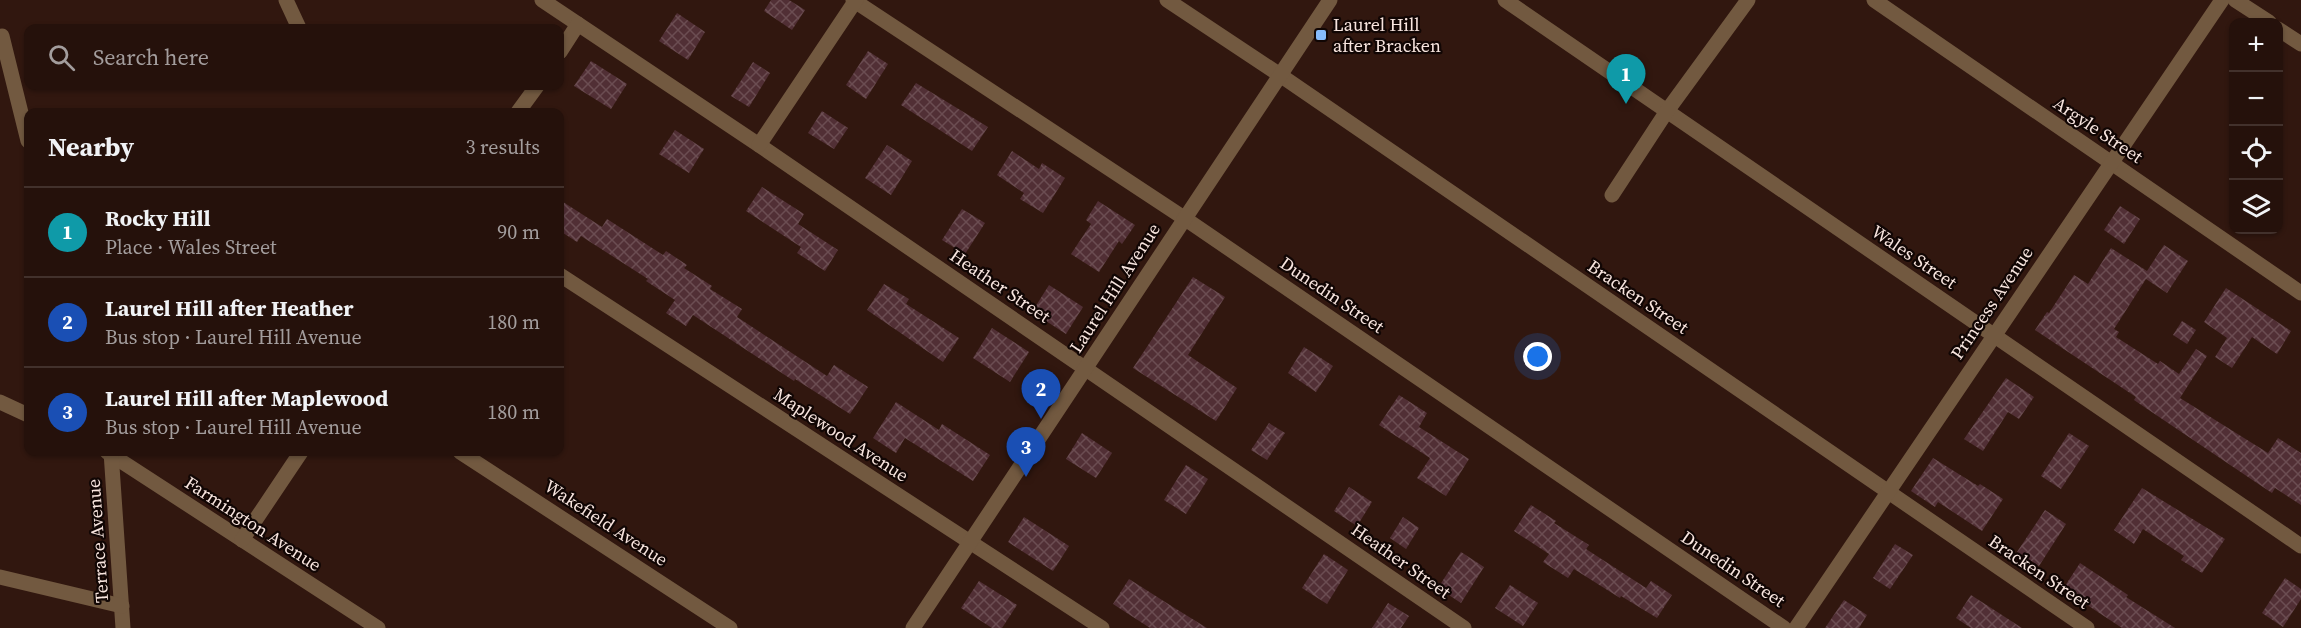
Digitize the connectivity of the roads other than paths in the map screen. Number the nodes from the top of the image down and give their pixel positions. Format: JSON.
{"nodes":[{"id":1,"x":286,"y":0,"type":"edge"},
{"id":2,"x":542,"y":0,"type":"edge"},
{"id":3,"x":855,"y":0,"type":"edge"},
{"id":4,"x":1167,"y":0,"type":"edge"},
{"id":5,"x":1330,"y":0,"type":"edge"},
{"id":6,"x":1505,"y":0,"type":"edge"},
{"id":7,"x":1748,"y":0,"type":"edge"},
{"id":8,"x":1874,"y":0,"type":"edge"},
{"id":9,"x":2223,"y":0,"type":"edge"},
{"id":10,"x":2235,"y":0,"type":"edge"},
{"id":11,"x":2263,"y":18,"type":"edge"},
{"id":12,"x":297,"y":24,"type":"edge"},
{"id":13,"x":578,"y":24,"type":"junction"},
{"id":14,"x":1,"y":31,"type":"edge"},
{"id":15,"x":2283,"y":32,"type":"edge"},
{"id":16,"x":2301,"y":44,"type":"edge"},
{"id":17,"x":564,"y":46,"type":"edge"},
{"id":18,"x":0,"y":55,"type":"edge"},
{"id":19,"x":1280,"y":75,"type":"junction"},
{"id":20,"x":534,"y":90,"type":"edge"},
{"id":21,"x":521,"y":108,"type":"edge"},
{"id":22,"x":1666,"y":111,"type":"junction"},
{"id":23,"x":24,"y":125,"type":"edge"},
{"id":24,"x":759,"y":145,"type":"junction"},
{"id":25,"x":2110,"y":162,"type":"junction"},
{"id":26,"x":1612,"y":195,"type":"dead end"},
{"id":27,"x":1184,"y":218,"type":"junction"},
{"id":28,"x":564,"y":278,"type":"edge"},
{"id":29,"x":2301,"y":293,"type":"edge"},
{"id":30,"x":1994,"y":336,"type":"junction"},
{"id":31,"x":1085,"y":368,"type":"junction"},
{"id":32,"x":0,"y":402,"type":"edge"},
{"id":33,"x":24,"y":413,"type":"edge"},
{"id":34,"x":110,"y":456,"type":"edge"},
{"id":35,"x":116,"y":456,"type":"edge"},
{"id":36,"x":298,"y":456,"type":"edge"},
{"id":37,"x":466,"y":456,"type":"edge"},
{"id":38,"x":1888,"y":492,"type":"junction"},
{"id":39,"x":242,"y":540,"type":"junction"},
{"id":40,"x":970,"y":542,"type":"junction"},
{"id":41,"x":2301,"y":546,"type":"edge"},
{"id":42,"x":0,"y":577,"type":"edge"},
{"id":43,"x":122,"y":606,"type":"junction"},
{"id":44,"x":123,"y":628,"type":"edge"},
{"id":45,"x":378,"y":628,"type":"edge"},
{"id":46,"x":730,"y":628,"type":"edge"},
{"id":47,"x":913,"y":628,"type":"edge"},
{"id":48,"x":1102,"y":628,"type":"edge"},
{"id":49,"x":1464,"y":628,"type":"edge"},
{"id":50,"x":1784,"y":628,"type":"edge"},
{"id":51,"x":1796,"y":628,"type":"edge"},
{"id":52,"x":2087,"y":628,"type":"edge"}],
"edges":[{"from":1,"to":12,"type":"street"},
{"from":2,"to":13,"type":"street","name":"Heather Street"},
{"from":3,"to":24,"type":"street"},
{"from":3,"to":27,"type":"street","name":"Dunedin Street"},
{"from":4,"to":19,"type":"street","name":"Bracken Street"},
{"from":5,"to":19,"type":"street","name":"Laurel Hill Avenue"},
{"from":6,"to":22,"type":"street","name":"Wales Street"},
{"from":7,"to":22,"type":"street"},
{"from":8,"to":25,"type":"street","name":"Argyle Street"},
{"from":9,"to":25,"type":"street","name":"Princess Avenue"},
{"from":10,"to":11,"type":"street"},
{"from":13,"to":17,"type":"street"},
{"from":13,"to":24,"type":"street","name":"Heather Street"},
{"from":14,"to":18,"type":"street"},
{"from":14,"to":23,"type":"street"},
{"from":15,"to":16,"type":"street"},
{"from":19,"to":27,"type":"street","name":"Laurel Hill Avenue"},
{"from":19,"to":38,"type":"street","name":"Bracken Street"},
{"from":20,"to":21,"type":"street"},
{"from":22,"to":26,"type":"street"},
{"from":22,"to":30,"type":"street","name":"Wales Street"},
{"from":24,"to":31,"type":"street","name":"Heather Street"},
{"from":25,"to":29,"type":"street","name":"Argyle Street"},
{"from":25,"to":30,"type":"street","name":"Princess Avenue"},
{"from":27,"to":31,"type":"street","name":"Laurel Hill Avenue"},
{"from":27,"to":50,"type":"street","name":"Dunedin Street"},
{"from":28,"to":40,"type":"street","name":"Maplewood Avenue"},
{"from":30,"to":38,"type":"street","name":"Princess Avenue"},
{"from":30,"to":41,"type":"street","name":"Wales Street"},
{"from":31,"to":40,"type":"street","name":"Laurel Hill Avenue"},
{"from":31,"to":49,"type":"street","name":"Heather Street"},
{"from":32,"to":33,"type":"street"},
{"from":34,"to":43,"type":"street","name":"Terrace Avenue"},
{"from":35,"to":39,"type":"street","name":"Farmington Avenue"},
{"from":36,"to":39,"type":"street"},
{"from":37,"to":46,"type":"street","name":"Wakefield Avenue"},
{"from":38,"to":51,"type":"street","name":"Princess Avenue"},
{"from":38,"to":52,"type":"street","name":"Bracken Street"},
{"from":39,"to":45,"type":"street","name":"Farmington Avenue"},
{"from":40,"to":47,"type":"street","name":"Laurel Hill Avenue"},
{"from":40,"to":48,"type":"street","name":"Maplewood Avenue"},
{"from":42,"to":43,"type":"street"},
{"from":43,"to":44,"type":"street","name":"Terrace Avenue"}]}
